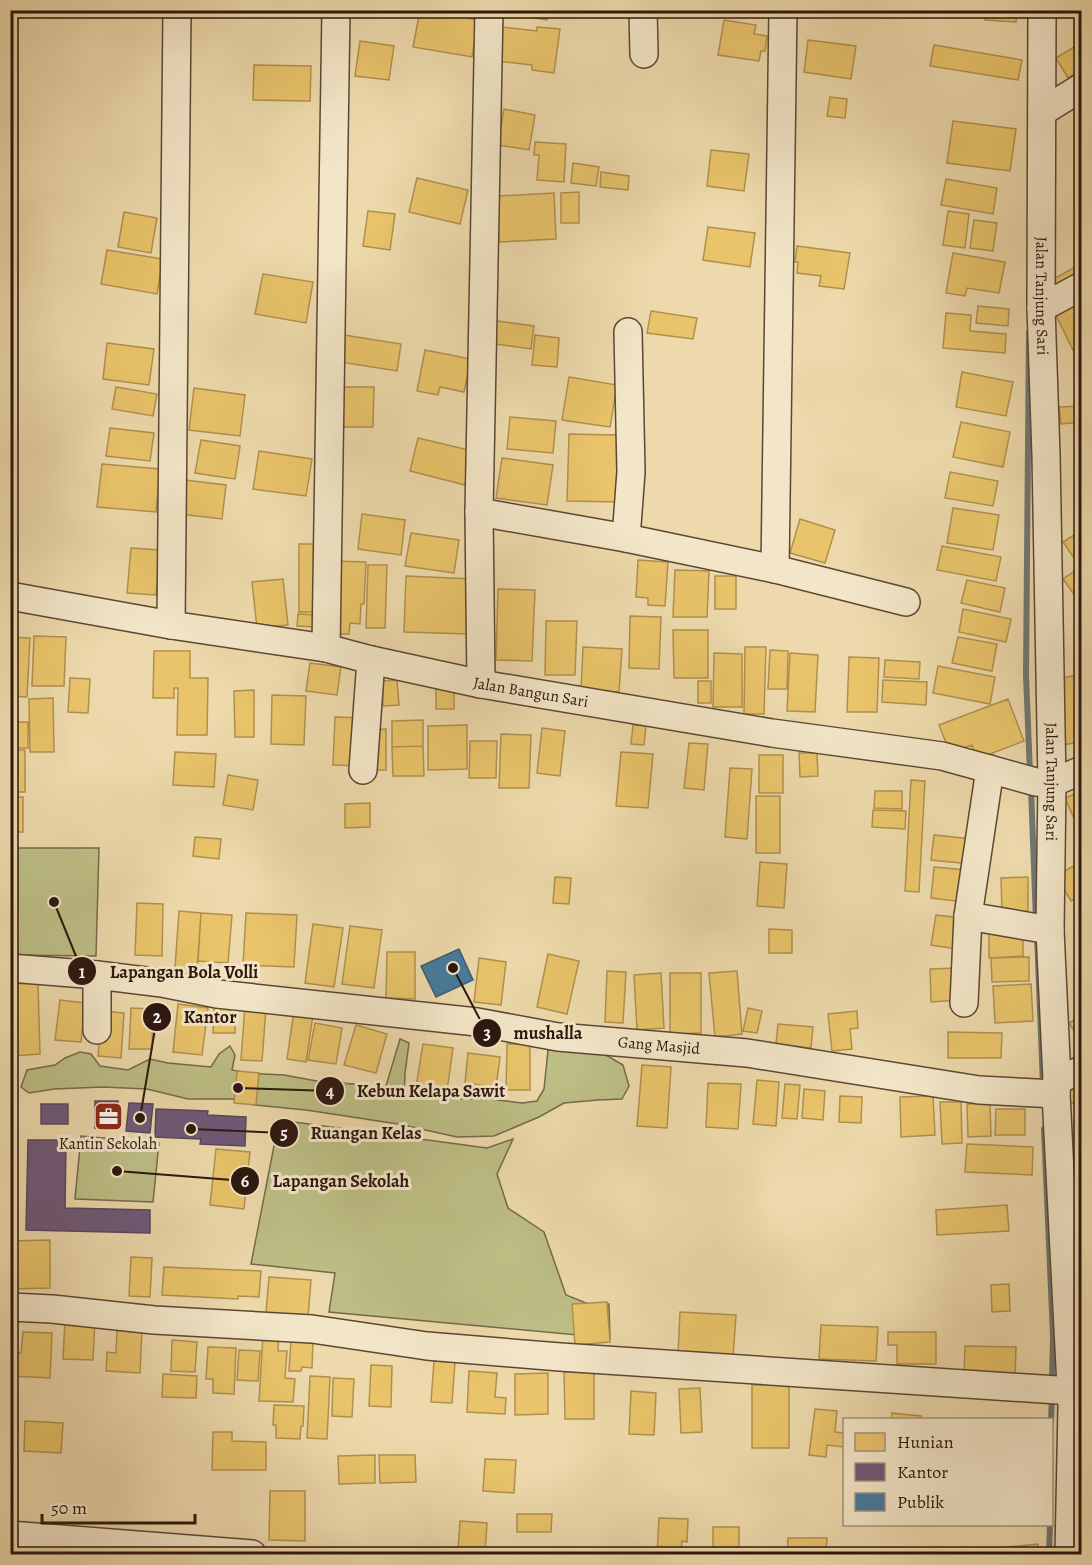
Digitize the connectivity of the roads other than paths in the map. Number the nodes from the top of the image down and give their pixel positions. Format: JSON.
{"nodes":[{"id":1,"x":177,"y":10,"type":"edge"},
{"id":2,"x":336,"y":10,"type":"edge"},
{"id":3,"x":489,"y":10,"type":"edge"},
{"id":4,"x":643,"y":10,"type":"edge"},
{"id":5,"x":783,"y":10,"type":"edge"},
{"id":6,"x":1042,"y":10,"type":"edge"},
{"id":7,"x":644,"y":54,"type":"dead end"},
{"id":8,"x":1082,"y":87,"type":"edge"},
{"id":9,"x":1042,"y":112,"type":"junction"},
{"id":10,"x":1082,"y":286,"type":"edge"},
{"id":11,"x":1041,"y":308,"type":"junction"},
{"id":12,"x":628,"y":332,"type":"dead end"},
{"id":13,"x":479,"y":512,"type":"junction"},
{"id":14,"x":626,"y":538,"type":"junction"},
{"id":15,"x":775,"y":569,"type":"junction"},
{"id":16,"x":10,"y":596,"type":"edge"},
{"id":17,"x":906,"y":602,"type":"dead end"},
{"id":18,"x":171,"y":625,"type":"junction"},
{"id":19,"x":326,"y":648,"type":"junction"},
{"id":20,"x":371,"y":660,"type":"junction"},
{"id":21,"x":481,"y":684,"type":"junction"},
{"id":22,"x":990,"y":769,"type":"junction"},
{"id":23,"x":363,"y":770,"type":"dead end"},
{"id":24,"x":1082,"y":770,"type":"edge"},
{"id":25,"x":1037,"y":782,"type":"junction"},
{"id":26,"x":968,"y":916,"type":"junction"},
{"id":27,"x":1041,"y":929,"type":"junction"},
{"id":28,"x":10,"y":968,"type":"edge"},
{"id":29,"x":97,"y":975,"type":"junction"},
{"id":30,"x":964,"y":1003,"type":"dead end"},
{"id":31,"x":97,"y":1030,"type":"dead end"},
{"id":32,"x":1065,"y":1081,"type":"edge"},
{"id":33,"x":10,"y":1307,"type":"edge"},
{"id":34,"x":1068,"y":1395,"type":"edge"},
{"id":35,"x":10,"y":1535,"type":"edge"},
{"id":36,"x":252,"y":1554,"type":"edge"},
{"id":37,"x":1069,"y":1554,"type":"edge"}],
"edges":[{"from":1,"to":18,"type":"street"},
{"from":2,"to":19,"type":"street"},
{"from":3,"to":13,"type":"street"},
{"from":4,"to":7,"type":"street"},
{"from":5,"to":15,"type":"street"},
{"from":6,"to":9,"type":"street","name":"Jalan Tanjung Sari"},
{"from":8,"to":9,"type":"street"},
{"from":9,"to":11,"type":"street","name":"Jalan Tanjung Sari"},
{"from":10,"to":11,"type":"street"},
{"from":11,"to":25,"type":"street","name":"Jalan Tanjung Sari"},
{"from":12,"to":14,"type":"street"},
{"from":13,"to":14,"type":"street"},
{"from":13,"to":21,"type":"street"},
{"from":14,"to":15,"type":"street"},
{"from":15,"to":17,"type":"street"},
{"from":16,"to":18,"type":"street","name":"Jalan Bangun Sari"},
{"from":18,"to":19,"type":"street","name":"Jalan Bangun Sari"},
{"from":19,"to":20,"type":"street","name":"Jalan Bangun Sari"},
{"from":20,"to":21,"type":"street","name":"Jalan Bangun Sari"},
{"from":20,"to":23,"type":"street"},
{"from":21,"to":22,"type":"street","name":"Jalan Bangun Sari"},
{"from":22,"to":25,"type":"street","name":"Jalan Bangun Sari"},
{"from":22,"to":26,"type":"street"},
{"from":24,"to":25,"type":"street"},
{"from":25,"to":27,"type":"street","name":"Jalan Tanjung Sari"},
{"from":26,"to":27,"type":"street"},
{"from":26,"to":30,"type":"street"},
{"from":27,"to":32,"type":"street","name":"Jalan Tanjung Sari"},
{"from":28,"to":29,"type":"street","name":"Gang Masjid"},
{"from":29,"to":31,"type":"street"},
{"from":29,"to":32,"type":"street","name":"Gang Masjid"},
{"from":32,"to":34,"type":"street","name":"Jalan Tanjung Sari"},
{"from":33,"to":34,"type":"street"},
{"from":34,"to":37,"type":"street","name":"Jalan Tanjung Sari"},
{"from":35,"to":36,"type":"street"}]}
